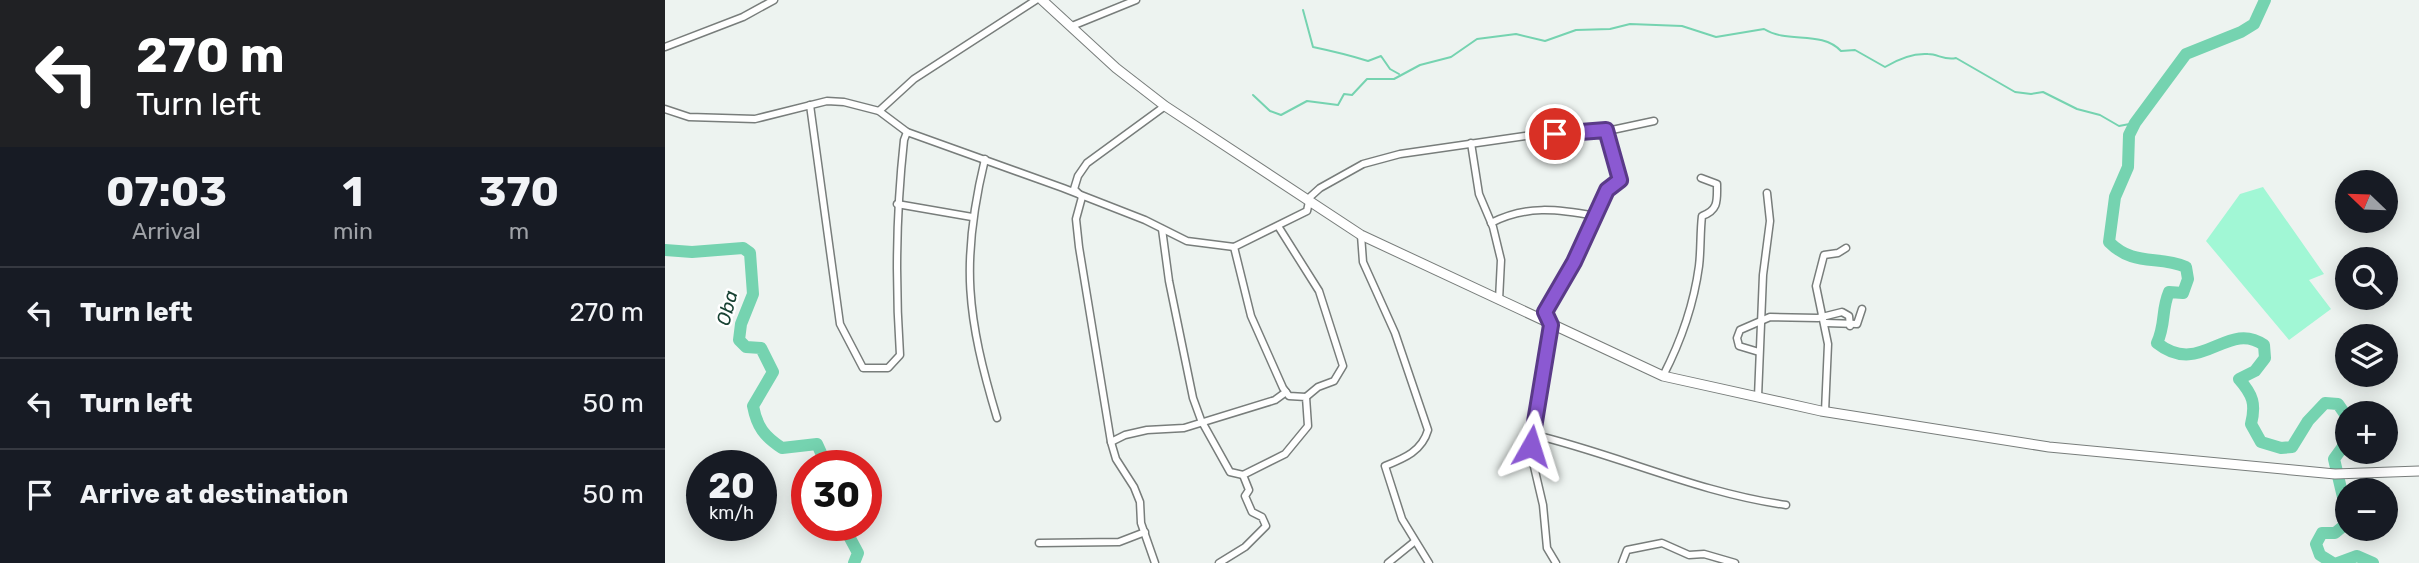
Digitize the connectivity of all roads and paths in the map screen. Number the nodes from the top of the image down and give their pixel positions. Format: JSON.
{"nodes":[{"id":1,"x":774,"y":0,"type":"edge"},
{"id":2,"x":1036,"y":0,"type":"edge"},
{"id":3,"x":1042,"y":0,"type":"edge"},
{"id":4,"x":1136,"y":0,"type":"edge"},
{"id":5,"x":1072,"y":26,"type":"junction"},
{"id":6,"x":665,"y":47,"type":"edge"},
{"id":7,"x":810,"y":105,"type":"junction"},
{"id":8,"x":1165,"y":106,"type":"junction"},
{"id":9,"x":665,"y":109,"type":"edge"},
{"id":10,"x":879,"y":111,"type":"junction"},
{"id":11,"x":1654,"y":121,"type":"dead end"},
{"id":12,"x":1606,"y":130,"type":"junction"},
{"id":13,"x":908,"y":132,"type":"junction"},
{"id":14,"x":1471,"y":143,"type":"junction"},
{"id":15,"x":985,"y":159,"type":"junction"},
{"id":16,"x":1701,"y":177,"type":"dead end"},
{"id":17,"x":1767,"y":193,"type":"dead end"},
{"id":18,"x":1082,"y":197,"type":"junction"},
{"id":19,"x":1310,"y":202,"type":"junction"},
{"id":20,"x":897,"y":204,"type":"junction"},
{"id":21,"x":1595,"y":216,"type":"junction"},
{"id":22,"x":972,"y":217,"type":"junction"},
{"id":23,"x":1491,"y":223,"type":"junction"},
{"id":24,"x":1278,"y":226,"type":"junction"},
{"id":25,"x":1162,"y":229,"type":"junction"},
{"id":26,"x":1361,"y":234,"type":"junction"},
{"id":27,"x":1234,"y":247,"type":"junction"},
{"id":28,"x":1846,"y":248,"type":"dead end"},
{"id":29,"x":1499,"y":300,"type":"junction"},
{"id":30,"x":1862,"y":309,"type":"dead end"},
{"id":31,"x":1825,"y":320,"type":"junction"},
{"id":32,"x":1761,"y":322,"type":"junction"},
{"id":33,"x":1551,"y":325,"type":"junction"},
{"id":34,"x":1850,"y":326,"type":"junction"},
{"id":35,"x":1759,"y":352,"type":"junction"},
{"id":36,"x":1663,"y":376,"type":"junction"},
{"id":37,"x":1286,"y":392,"type":"junction"},
{"id":38,"x":1306,"y":397,"type":"junction"},
{"id":39,"x":1758,"y":397,"type":"junction"},
{"id":40,"x":1825,"y":412,"type":"junction"},
{"id":41,"x":997,"y":418,"type":"dead end"},
{"id":42,"x":1201,"y":421,"type":"junction"},
{"id":43,"x":1531,"y":434,"type":"junction"},
{"id":44,"x":1111,"y":442,"type":"junction"},
{"id":45,"x":2419,"y":471,"type":"edge"},
{"id":46,"x":1243,"y":475,"type":"junction"},
{"id":47,"x":1786,"y":505,"type":"dead end"},
{"id":48,"x":1145,"y":532,"type":"junction"},
{"id":49,"x":1414,"y":542,"type":"junction"},
{"id":50,"x":1039,"y":543,"type":"dead end"},
{"id":51,"x":1154,"y":563,"type":"edge"},
{"id":52,"x":1219,"y":563,"type":"edge"},
{"id":53,"x":1388,"y":563,"type":"edge"},
{"id":54,"x":1429,"y":563,"type":"edge"},
{"id":55,"x":1556,"y":563,"type":"edge"},
{"id":56,"x":1622,"y":563,"type":"edge"},
{"id":57,"x":1735,"y":563,"type":"edge"}],
"edges":[{"from":1,"to":6,"type":"street"},
{"from":2,"to":10,"type":"street"},
{"from":3,"to":5,"type":"street"},
{"from":4,"to":5,"type":"street"},
{"from":5,"to":8,"type":"street"},
{"from":7,"to":9,"type":"street"},
{"from":7,"to":10,"type":"street"},
{"from":7,"to":20,"type":"street"},
{"from":8,"to":18,"type":"street"},
{"from":8,"to":19,"type":"street"},
{"from":10,"to":13,"type":"street"},
{"from":11,"to":12,"type":"street"},
{"from":12,"to":14,"type":"street"},
{"from":12,"to":21,"type":"street"},
{"from":13,"to":15,"type":"street"},
{"from":13,"to":20,"type":"street"},
{"from":14,"to":19,"type":"street"},
{"from":14,"to":23,"type":"street"},
{"from":15,"to":18,"type":"street"},
{"from":15,"to":22,"type":"street"},
{"from":16,"to":36,"type":"street"},
{"from":17,"to":32,"type":"street"},
{"from":18,"to":25,"type":"street"},
{"from":18,"to":44,"type":"street"},
{"from":19,"to":24,"type":"street"},
{"from":19,"to":26,"type":"street"},
{"from":20,"to":22,"type":"street"},
{"from":21,"to":23,"type":"street"},
{"from":21,"to":33,"type":"street"},
{"from":22,"to":41,"type":"street"},
{"from":23,"to":29,"type":"street"},
{"from":24,"to":27,"type":"street"},
{"from":24,"to":38,"type":"street"},
{"from":25,"to":27,"type":"street"},
{"from":25,"to":42,"type":"street"},
{"from":26,"to":29,"type":"street"},
{"from":26,"to":49,"type":"street"},
{"from":27,"to":37,"type":"street"},
{"from":28,"to":31,"type":"street"},
{"from":29,"to":33,"type":"street"},
{"from":30,"to":34,"type":"street"},
{"from":31,"to":32,"type":"street"},
{"from":31,"to":34,"type":"street"},
{"from":31,"to":34,"type":"street"},
{"from":31,"to":40,"type":"street"},
{"from":32,"to":35,"type":"street"},
{"from":32,"to":35,"type":"street"},
{"from":33,"to":36,"type":"street"},
{"from":33,"to":43,"type":"street"},
{"from":35,"to":39,"type":"street"},
{"from":36,"to":39,"type":"street"},
{"from":37,"to":38,"type":"street"},
{"from":37,"to":42,"type":"street"},
{"from":38,"to":46,"type":"street"},
{"from":39,"to":40,"type":"street"},
{"from":40,"to":45,"type":"street"},
{"from":42,"to":44,"type":"street"},
{"from":42,"to":46,"type":"street"},
{"from":43,"to":47,"type":"street"},
{"from":43,"to":55,"type":"street"},
{"from":44,"to":48,"type":"street"},
{"from":46,"to":52,"type":"street"},
{"from":48,"to":50,"type":"street"},
{"from":48,"to":51,"type":"street"},
{"from":49,"to":53,"type":"street"},
{"from":49,"to":54,"type":"street"},
{"from":56,"to":57,"type":"street"}]}
